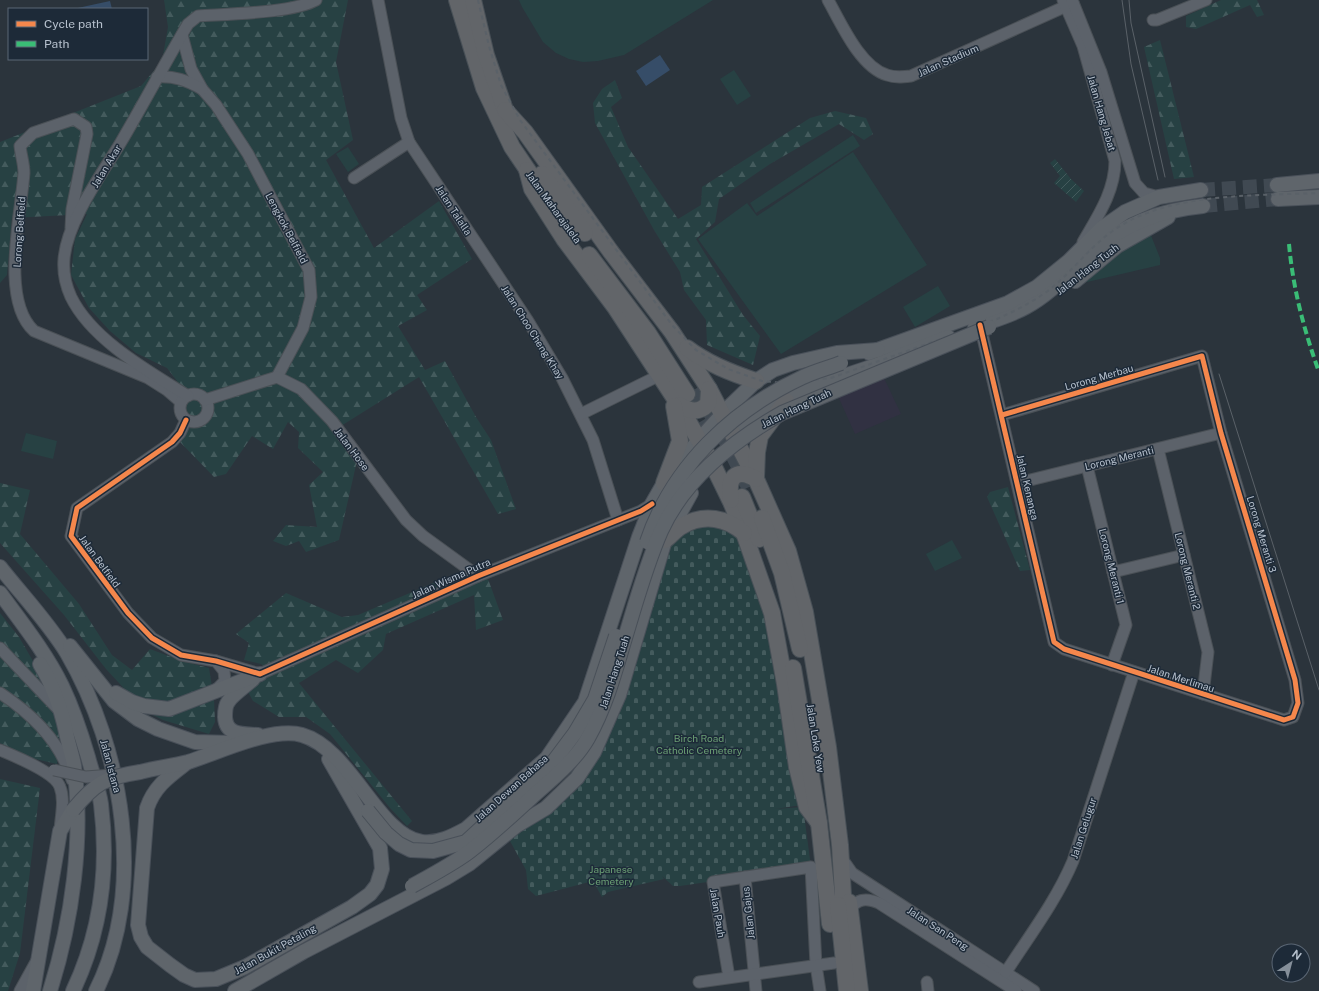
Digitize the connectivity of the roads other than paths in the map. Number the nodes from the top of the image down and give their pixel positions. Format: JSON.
{"nodes":[{"id":1,"x":316,"y":0,"type":"edge"},
{"id":2,"x":378,"y":0,"type":"edge"},
{"id":3,"x":457,"y":0,"type":"edge"},
{"id":4,"x":473,"y":0,"type":"edge"},
{"id":5,"x":828,"y":0,"type":"edge"},
{"id":6,"x":1206,"y":0,"type":"edge"},
{"id":7,"x":1068,"y":2,"type":"edge"},
{"id":8,"x":1153,"y":20,"type":"dead end"},
{"id":9,"x":182,"y":35,"type":"junction"},
{"id":10,"x":157,"y":77,"type":"junction"},
{"id":11,"x":202,"y":89,"type":"junction"},
{"id":12,"x":505,"y":110,"type":"junction"},
{"id":13,"x":409,"y":142,"type":"junction"},
{"id":14,"x":528,"y":170,"type":"junction"},
{"id":15,"x":354,"y":178,"type":"dead end"},
{"id":16,"x":1319,"y":181,"type":"edge"},
{"id":17,"x":1201,"y":190,"type":"tunnel mouth"},
{"id":18,"x":1159,"y":196,"type":"junction"},
{"id":19,"x":1319,"y":197,"type":"edge"},
{"id":20,"x":71,"y":231,"type":"junction"},
{"id":21,"x":1080,"y":248,"type":"junction"},
{"id":22,"x":499,"y":278,"type":"joint"},
{"id":23,"x":980,"y":325,"type":"junction"},
{"id":24,"x":672,"y":332,"type":"junction"},
{"id":25,"x":943,"y":333,"type":"junction"},
{"id":26,"x":878,"y":350,"type":"junction"},
{"id":27,"x":1202,"y":356,"type":"joint"},
{"id":28,"x":660,"y":375,"type":"junction"},
{"id":29,"x":277,"y":377,"type":"junction"},
{"id":30,"x":756,"y":381,"type":"junction"},
{"id":31,"x":689,"y":394,"type":"junction"},
{"id":32,"x":184,"y":399,"type":"junction"},
{"id":33,"x":205,"y":400,"type":"junction"},
{"id":34,"x":786,"y":401,"type":"junction"},
{"id":35,"x":771,"y":410,"type":"junction"},
{"id":36,"x":722,"y":413,"type":"junction"},
{"id":37,"x":581,"y":414,"type":"junction"},
{"id":38,"x":1002,"y":415,"type":"junction"},
{"id":39,"x":186,"y":420,"type":"junction"},
{"id":40,"x":1221,"y":433,"type":"junction"},
{"id":41,"x":735,"y":438,"type":"junction"},
{"id":42,"x":699,"y":440,"type":"junction"},
{"id":43,"x":1158,"y":449,"type":"junction"},
{"id":44,"x":713,"y":465,"type":"junction"},
{"id":45,"x":1087,"y":466,"type":"junction"},
{"id":46,"x":664,"y":483,"type":"junction"},
{"id":47,"x":1018,"y":483,"type":"junction"},
{"id":48,"x":745,"y":493,"type":"junction"},
{"id":49,"x":652,"y":504,"type":"junction"},
{"id":50,"x":619,"y":519,"type":"junction"},
{"id":51,"x":644,"y":526,"type":"junction"},
{"id":52,"x":744,"y":533,"type":"junction"},
{"id":53,"x":666,"y":540,"type":"junction"},
{"id":54,"x":1184,"y":554,"type":"junction"},
{"id":55,"x":0,"y":567,"type":"edge"},
{"id":56,"x":1113,"y":572,"type":"junction"},
{"id":57,"x":478,"y":576,"type":"junction"},
{"id":58,"x":21,"y":593,"type":"junction"},
{"id":59,"x":0,"y":594,"type":"edge"},
{"id":60,"x":0,"y":648,"type":"edge"},
{"id":61,"x":1064,"y":649,"type":"joint"},
{"id":62,"x":216,"y":661,"type":"junction"},
{"id":63,"x":1112,"y":665,"type":"junction"},
{"id":64,"x":1134,"y":672,"type":"junction"},
{"id":65,"x":260,"y":674,"type":"junction"},
{"id":66,"x":96,"y":678,"type":"junction"},
{"id":67,"x":217,"y":689,"type":"junction"},
{"id":68,"x":0,"y":693,"type":"edge"},
{"id":69,"x":1203,"y":694,"type":"junction"},
{"id":70,"x":63,"y":716,"type":"junction"},
{"id":71,"x":1293,"y":717,"type":"joint"},
{"id":72,"x":267,"y":736,"type":"junction"},
{"id":73,"x":243,"y":743,"type":"junction"},
{"id":74,"x":322,"y":746,"type":"junction"},
{"id":75,"x":0,"y":750,"type":"edge"},
{"id":76,"x":27,"y":762,"type":"junction"},
{"id":77,"x":187,"y":762,"type":"junction"},
{"id":78,"x":339,"y":762,"type":"junction"},
{"id":79,"x":124,"y":774,"type":"junction"},
{"id":80,"x":75,"y":804,"type":"junction"},
{"id":81,"x":493,"y":806,"type":"junction"},
{"id":82,"x":819,"y":823,"type":"junction"},
{"id":83,"x":516,"y":826,"type":"junction"},
{"id":84,"x":60,"y":831,"type":"junction"},
{"id":85,"x":840,"y":845,"type":"junction"},
{"id":86,"x":845,"y":863,"type":"junction"},
{"id":87,"x":745,"y":877,"type":"junction"},
{"id":88,"x":884,"y":893,"type":"junction"},
{"id":89,"x":879,"y":903,"type":"junction"},
{"id":90,"x":845,"y":913,"type":"junction"},
{"id":91,"x":300,"y":943,"type":"junction"},
{"id":92,"x":37,"y":960,"type":"junction"},
{"id":93,"x":834,"y":963,"type":"junction"},
{"id":94,"x":816,"y":965,"type":"junction"},
{"id":95,"x":245,"y":967,"type":"junction"},
{"id":96,"x":985,"y":970,"type":"junction"},
{"id":97,"x":1006,"y":972,"type":"junction"},
{"id":98,"x":232,"y":973,"type":"junction"},
{"id":99,"x":754,"y":973,"type":"junction"},
{"id":100,"x":729,"y":977,"type":"junction"},
{"id":101,"x":699,"y":982,"type":"dead end"},
{"id":102,"x":51,"y":987,"type":"edge"},
{"id":103,"x":1014,"y":990,"type":"edge"},
{"id":104,"x":20,"y":991,"type":"edge"},
{"id":105,"x":32,"y":991,"type":"edge"},
{"id":106,"x":73,"y":991,"type":"edge"},
{"id":107,"x":96,"y":991,"type":"edge"},
{"id":108,"x":203,"y":991,"type":"edge"},
{"id":109,"x":228,"y":991,"type":"edge"},
{"id":110,"x":235,"y":991,"type":"edge"},
{"id":111,"x":756,"y":991,"type":"edge"},
{"id":112,"x":820,"y":991,"type":"edge"},
{"id":113,"x":836,"y":991,"type":"edge"},
{"id":114,"x":847,"y":991,"type":"edge"},
{"id":115,"x":860,"y":991,"type":"edge"},
{"id":116,"x":1034,"y":991,"type":"edge"}],
"edges":[{"from":1,"to":9,"type":"street","name":"Jalan Akar"},
{"from":2,"to":13,"type":"street","name":"Jalan Talalla"},
{"from":3,"to":14,"type":"highway","name":"Jalan Maharajalela"},
{"from":4,"to":12,"type":"highway","name":"Jalan Maharajalela"},
{"from":5,"to":7,"type":"street","name":"Jalan Stadium"},
{"from":6,"to":8,"type":"street"},
{"from":7,"to":18,"type":"street","name":"Jalan Hang Jebat"},
{"from":7,"to":21,"type":"street","name":"Jalan Hang Jebat"},
{"from":9,"to":10,"type":"street","name":"Jalan Akar"},
{"from":9,"to":11,"type":"street","name":"Lengkok Belfield"},
{"from":10,"to":11,"type":"street","name":"Lengkok Belfield"},
{"from":10,"to":20,"type":"street","name":"Jalan Akar"},
{"from":11,"to":29,"type":"street","name":"Lengkok Belfield"},
{"from":12,"to":24,"type":"highway"},
{"from":12,"to":31,"type":"highway","name":"Jalan Maharajalela"},
{"from":13,"to":15,"type":"street"},
{"from":13,"to":22,"type":"street","name":"Jalan Talalla"},
{"from":14,"to":28,"type":"highway"},
{"from":14,"to":31,"type":"highway","name":"Jalan Maharajalela"},
{"from":16,"to":19,"type":"main road"},
{"from":17,"to":18,"type":"main road","name":"Jalan Hang Tuah"},
{"from":18,"to":21,"type":"main road","name":"Jalan Hang Tuah"},
{"from":20,"to":32,"type":"street","name":"Jalan Akar"},
{"from":20,"to":32,"type":"street","name":"Lorong Belfield"},
{"from":21,"to":25,"type":"main road","name":"Jalan Hang Tuah"},
{"from":22,"to":37,"type":"street","name":"Jalan Choo Cheng Khay"},
{"from":23,"to":25,"type":"main road","name":"Jalan Hang Tuah"},
{"from":23,"to":38,"type":"street","name":"Jalan Kenanga"},
{"from":23,"to":91,"type":"main road","name":"Jalan Hang Tuah","bridge":true},
{"from":24,"to":30,"type":"highway"},
{"from":24,"to":31,"type":"highway"},
{"from":25,"to":26,"type":"main road","name":"Jalan Hang Tuah"},
{"from":25,"to":34,"type":"main road","name":"Jalan Hang Tuah"},
{"from":26,"to":30,"type":"main road","name":"Jalan Hang Tuah"},
{"from":26,"to":78,"type":"main road","name":"Jalan Hang Tuah","bridge":true},
{"from":27,"to":38,"type":"street","name":"Lorong Merbau"},
{"from":27,"to":40,"type":"street","name":"Lorong Meranti 3"},
{"from":28,"to":31,"type":"highway"},
{"from":28,"to":37,"type":"street"},
{"from":29,"to":33,"type":"street"},
{"from":29,"to":57,"type":"street","name":"Jalan Hose"},
{"from":30,"to":35,"type":"main road"},
{"from":30,"to":36,"type":"main road","name":"Jalan Hang Tuah"},
{"from":31,"to":36,"type":"highway"},
{"from":31,"to":42,"type":"highway"},
{"from":31,"to":46,"type":"highway"},
{"from":32,"to":33,"type":"street"},
{"from":32,"to":39,"type":"street"},
{"from":33,"to":39,"type":"street"},
{"from":34,"to":35,"type":"main road","name":"Jalan Hang Tuah"},
{"from":34,"to":48,"type":"highway"},
{"from":35,"to":41,"type":"main road","name":"Jalan Hang Tuah"},
{"from":36,"to":41,"type":"highway"},
{"from":36,"to":42,"type":"main road","name":"Jalan Dewan Bahasa"},
{"from":37,"to":50,"type":"street","name":"Jalan Choo Cheng Khay"},
{"from":38,"to":47,"type":"street","name":"Jalan Kenanga"},
{"from":39,"to":62,"type":"street","name":"Jalan Belfield"},
{"from":40,"to":43,"type":"street","name":"Lorong Meranti"},
{"from":40,"to":71,"type":"street","name":"Lorong Meranti 3"},
{"from":41,"to":44,"type":"main road"},
{"from":41,"to":48,"type":"highway"},
{"from":42,"to":44,"type":"highway"},
{"from":42,"to":46,"type":"main road","name":"Jalan Dewan Bahasa"},
{"from":43,"to":45,"type":"street","name":"Lorong Meranti"},
{"from":43,"to":54,"type":"street","name":"Lorong Meranti 2"},
{"from":44,"to":48,"type":"highway"},
{"from":44,"to":53,"type":"main road"},
{"from":45,"to":47,"type":"street","name":"Lorong Meranti"},
{"from":45,"to":56,"type":"street","name":"Lorong Meranti 1"},
{"from":46,"to":49,"type":"main road","name":"Jalan Dewan Bahasa"},
{"from":47,"to":61,"type":"street","name":"Jalan Kenanga"},
{"from":48,"to":52,"type":"highway"},
{"from":48,"to":82,"type":"highway","name":"Jalan Loke Yew"},
{"from":48,"to":85,"type":"highway"},
{"from":48,"to":90,"type":"highway","name":"Jalan Loke Yew"},
{"from":49,"to":50,"type":"street","name":"Jalan Wisma Putra"},
{"from":49,"to":51,"type":"main road","name":"Jalan Dewan Bahasa"},
{"from":50,"to":51,"type":"street"},
{"from":50,"to":57,"type":"street","name":"Jalan Wisma Putra"},
{"from":51,"to":81,"type":"main road","name":"Jalan Dewan Bahasa"},
{"from":52,"to":53,"type":"highway"},
{"from":52,"to":82,"type":"highway"},
{"from":53,"to":83,"type":"main road"},
{"from":54,"to":56,"type":"street"},
{"from":54,"to":69,"type":"street","name":"Lorong Meranti 2"},
{"from":55,"to":58,"type":"main road","name":"Jalan Istana"},
{"from":56,"to":63,"type":"street","name":"Lorong Meranti 1"},
{"from":57,"to":65,"type":"street","name":"Jalan Wisma Putra"},
{"from":58,"to":66,"type":"main road"},
{"from":58,"to":107,"type":"main road","name":"Jalan Istana"},
{"from":59,"to":70,"type":"main road"},
{"from":59,"to":106,"type":"main road","name":"Jalan Istana"},
{"from":60,"to":70,"type":"street"},
{"from":61,"to":63,"type":"street","name":"Jalan Merlimau"},
{"from":62,"to":65,"type":"street","name":"Jalan Belfield"},
{"from":62,"to":67,"type":"street"},
{"from":63,"to":64,"type":"street","name":"Jalan Merlimau"},
{"from":64,"to":69,"type":"street","name":"Jalan Merlimau"},
{"from":64,"to":97,"type":"street","name":"Jalan Gelugur"},
{"from":65,"to":67,"type":"main road"},
{"from":65,"to":72,"type":"main road"},
{"from":66,"to":67,"type":"main road"},
{"from":66,"to":73,"type":"main road"},
{"from":68,"to":80,"type":"street"},
{"from":69,"to":71,"type":"street","name":"Jalan Merlimau"},
{"from":70,"to":80,"type":"main road"},
{"from":72,"to":73,"type":"main road","name":"Jalan Dewan Bahasa"},
{"from":72,"to":74,"type":"main road","name":"Jalan Dewan Bahasa"},
{"from":73,"to":77,"type":"main road","name":"Jalan Dewan Bahasa"},
{"from":74,"to":78,"type":"main road","name":"Jalan Dewan Bahasa"},
{"from":74,"to":95,"type":"main road","name":"Jalan Bukit Petaling"},
{"from":75,"to":76,"type":"street"},
{"from":76,"to":79,"type":"street","bridge":true},
{"from":76,"to":84,"type":"street"},
{"from":77,"to":79,"type":"main road","bridge":true},
{"from":77,"to":98,"type":"main road","name":"Jalan Bukit Petaling"},
{"from":78,"to":81,"type":"main road","name":"Jalan Dewan Bahasa"},
{"from":79,"to":80,"type":"main road","bridge":true},
{"from":80,"to":84,"type":"main road"},
{"from":80,"to":102,"type":"main road"},
{"from":81,"to":83,"type":"main road"},
{"from":82,"to":93,"type":"highway","name":"Jalan Loke Yew"},
{"from":83,"to":110,"type":"main road"},
{"from":84,"to":92,"type":"main road"},
{"from":85,"to":86,"type":"highway"},
{"from":85,"to":90,"type":"highway"},
{"from":86,"to":88,"type":"street","name":"Jalan San Peng"},
{"from":86,"to":90,"type":"highway"},
{"from":87,"to":94,"type":"street","name":"Jalan Gajus"},
{"from":87,"to":99,"type":"street","name":"Jalan Gajus"},
{"from":87,"to":100,"type":"street","name":"Jalan Pauh"},
{"from":88,"to":89,"type":"street"},
{"from":88,"to":97,"type":"street","name":"Jalan San Peng"},
{"from":89,"to":90,"type":"street","name":"Jalan San Peng"},
{"from":89,"to":96,"type":"street","name":"Jalan San Peng"},
{"from":90,"to":114,"type":"highway","name":"Jalan Loke Yew"},
{"from":90,"to":115,"type":"highway"},
{"from":91,"to":95,"type":"main road"},
{"from":91,"to":109,"type":"main road"},
{"from":92,"to":104,"type":"street"},
{"from":92,"to":105,"type":"main road"},
{"from":93,"to":94,"type":"street"},
{"from":93,"to":113,"type":"highway","name":"Jalan Loke Yew"},
{"from":94,"to":99,"type":"street"},
{"from":94,"to":112,"type":"street"},
{"from":95,"to":98,"type":"main road","name":"Jalan Bukit Petaling"},
{"from":96,"to":97,"type":"street"},
{"from":96,"to":103,"type":"street","name":"Jalan San Peng"},
{"from":97,"to":103,"type":"street"},
{"from":97,"to":116,"type":"street","name":"Jalan San Peng"},
{"from":98,"to":108,"type":"main road"},
{"from":99,"to":100,"type":"street"},
{"from":99,"to":111,"type":"street","name":"Jalan Gajus"},
{"from":100,"to":101,"type":"street"}]}
